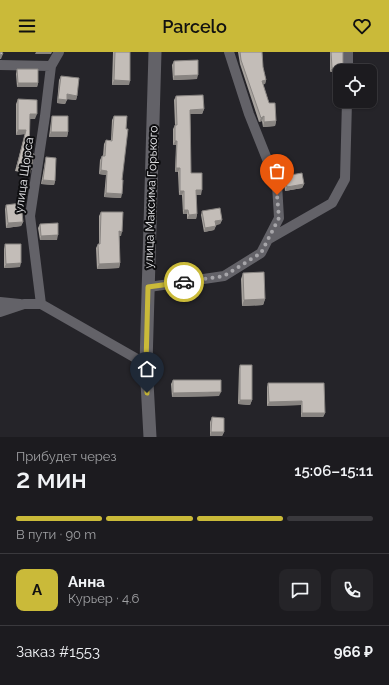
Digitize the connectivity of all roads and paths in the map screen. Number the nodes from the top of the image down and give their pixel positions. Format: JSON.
{"nodes":[{"id":1,"x":59,"y":52,"type":"edge"},
{"id":2,"x":155,"y":52,"type":"edge"},
{"id":3,"x":229,"y":52,"type":"edge"},
{"id":4,"x":348,"y":52,"type":"edge"},
{"id":5,"x":0,"y":64,"type":"edge"},
{"id":6,"x":348,"y":64,"type":"edge"},
{"id":7,"x":51,"y":66,"type":"junction"},
{"id":8,"x":347,"y":108,"type":"edge"},
{"id":9,"x":268,"y":239,"type":"junction"},
{"id":10,"x":148,"y":287,"type":"junction"},
{"id":11,"x":0,"y":302,"type":"edge"},
{"id":12,"x":24,"y":304,"type":"junction"},
{"id":13,"x":41,"y":304,"type":"junction"},
{"id":14,"x":0,"y":312,"type":"edge"},
{"id":15,"x":146,"y":364,"type":"junction"},
{"id":16,"x":150,"y":437,"type":"edge"}],
"edges":[{"from":1,"to":7,"type":"street","name":"улица Щорса"},
{"from":2,"to":10,"type":"street","name":"улица Максима Горького"},
{"from":3,"to":9,"type":"street"},
{"from":4,"to":6,"type":"street"},
{"from":5,"to":7,"type":"street"},
{"from":7,"to":13,"type":"street","name":"улица Щорса"},
{"from":8,"to":9,"type":"street"},
{"from":9,"to":10,"type":"street"},
{"from":10,"to":15,"type":"street","name":"улица Максима Горького"},
{"from":11,"to":12,"type":"street"},
{"from":12,"to":13,"type":"street"},
{"from":12,"to":14,"type":"street"},
{"from":13,"to":15,"type":"street"},
{"from":15,"to":16,"type":"street","name":"улица Максима Горького"}]}
